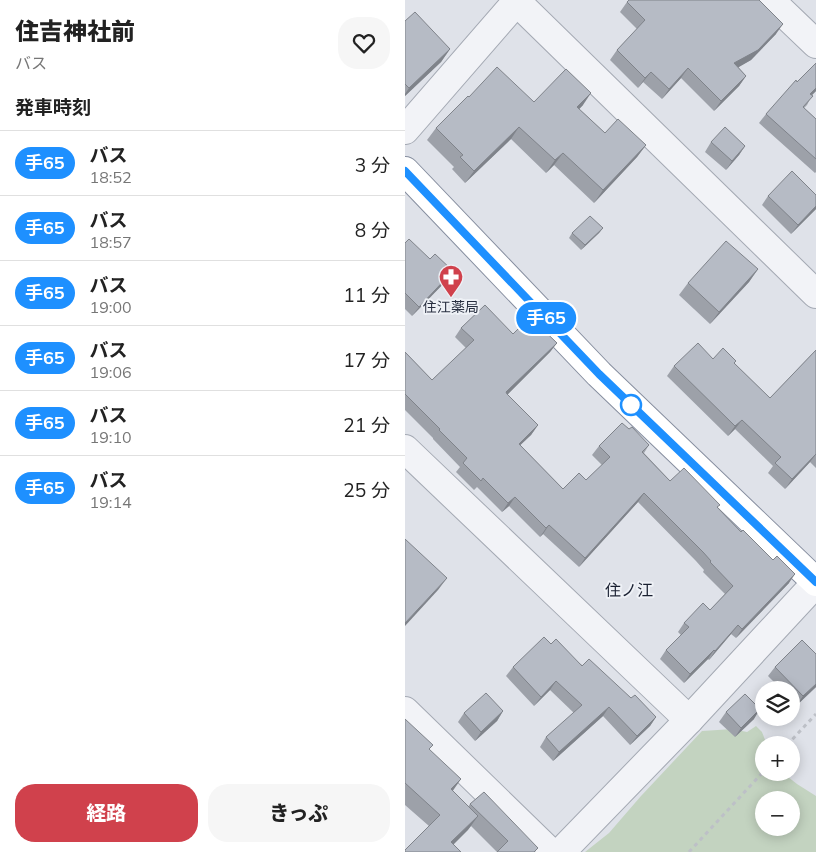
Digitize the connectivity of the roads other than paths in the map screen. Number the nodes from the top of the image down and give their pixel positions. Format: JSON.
{"nodes":[{"id":1,"x":516,"y":0,"type":"edge"},
{"id":2,"x":770,"y":0,"type":"edge"},
{"id":3,"x":816,"y":44,"type":"edge"},
{"id":4,"x":405,"y":130,"type":"edge"},
{"id":5,"x":405,"y":171,"type":"edge"},
{"id":6,"x":816,"y":294,"type":"edge"},
{"id":7,"x":405,"y":449,"type":"edge"},
{"id":8,"x":816,"y":583,"type":"edge"},
{"id":9,"x":405,"y":711,"type":"edge"},
{"id":10,"x":689,"y":720,"type":"junction"},
{"id":11,"x":550,"y":852,"type":"edge"},
{"id":12,"x":561,"y":852,"type":"edge"}],
"edges":[{"from":1,"to":4,"type":"street"},
{"from":1,"to":6,"type":"street"},
{"from":2,"to":3,"type":"street"},
{"from":5,"to":8,"type":"highway"},
{"from":7,"to":10,"type":"street"},
{"from":8,"to":10,"type":"street"},
{"from":9,"to":11,"type":"street"},
{"from":10,"to":12,"type":"street"}]}
